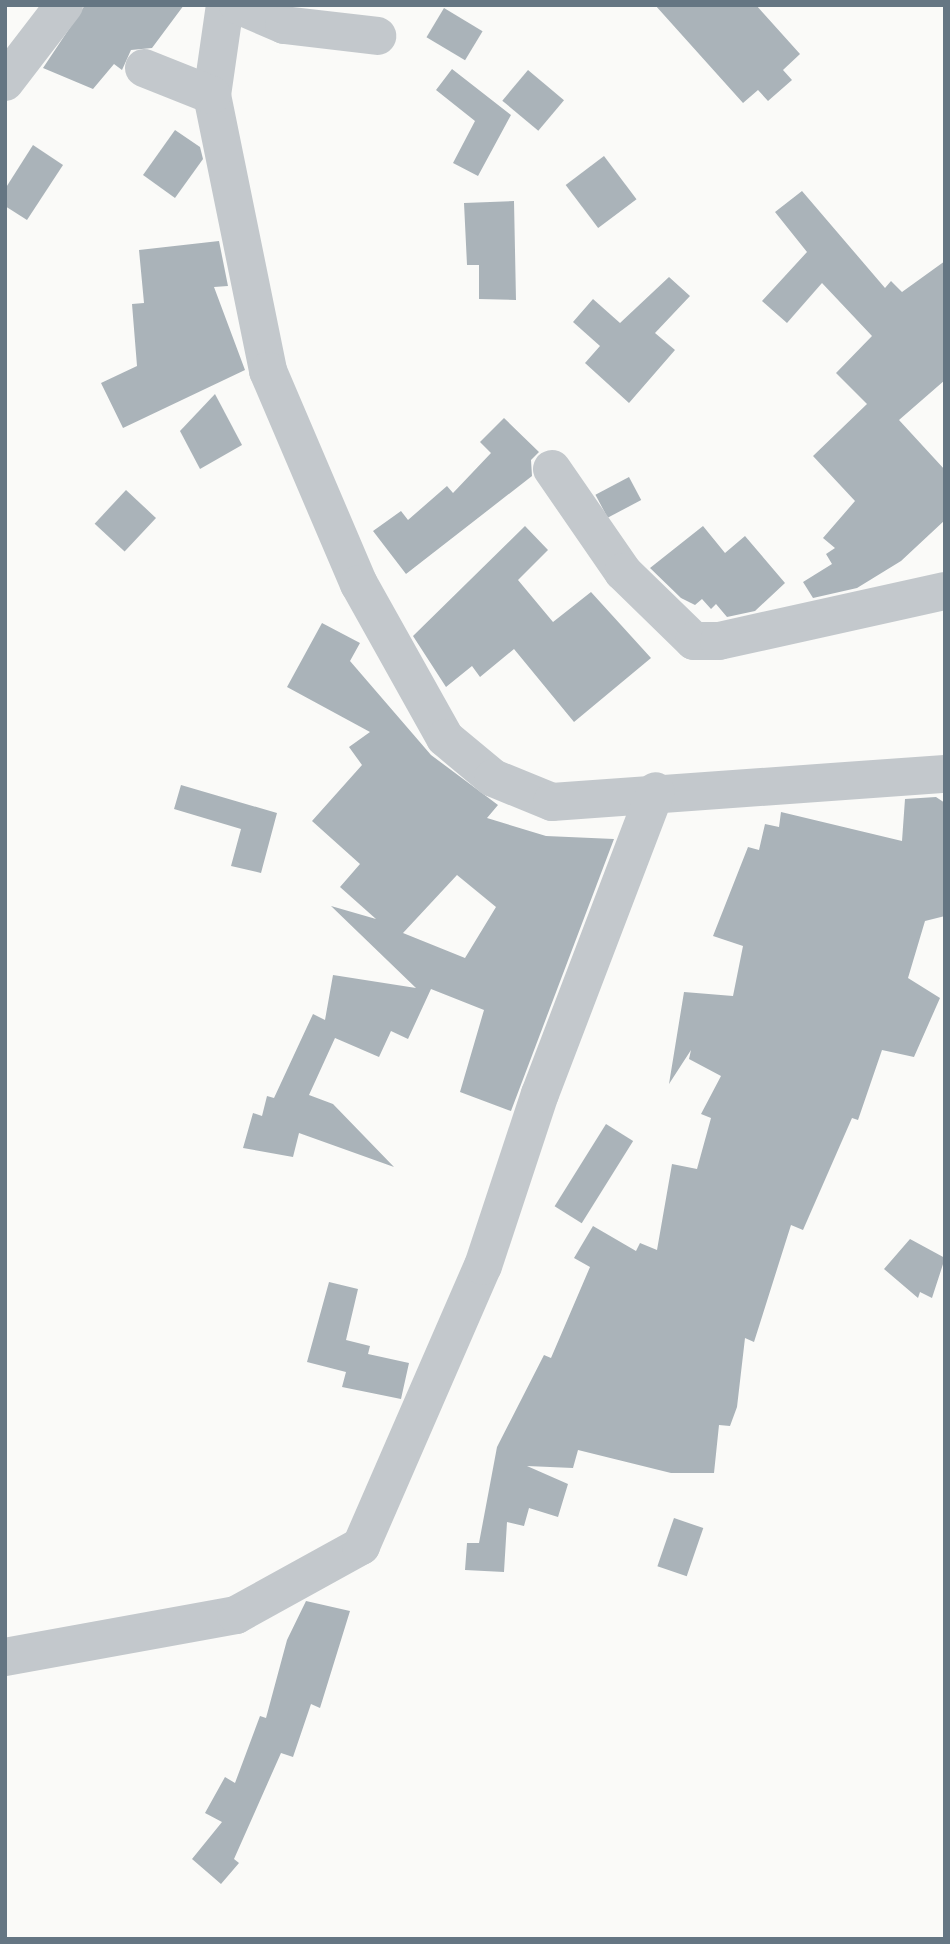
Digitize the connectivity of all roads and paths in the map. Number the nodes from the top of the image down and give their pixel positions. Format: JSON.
{"nodes":[{"id":1,"x":64,"y":5,"type":"edge"},
{"id":2,"x":225,"y":5,"type":"edge"},
{"id":3,"x":238,"y":5,"type":"edge"},
{"id":4,"x":377,"y":36,"type":"dead end"},
{"id":5,"x":144,"y":68,"type":"dead end"},
{"id":6,"x":5,"y":82,"type":"edge"},
{"id":7,"x":212,"y":94,"type":"junction"},
{"id":8,"x":552,"y":469,"type":"dead end"},
{"id":9,"x":945,"y":591,"type":"edge"},
{"id":10,"x":945,"y":774,"type":"edge"},
{"id":11,"x":656,"y":791,"type":"junction"},
{"id":12,"x":5,"y":1657,"type":"edge"}],
"edges":[{"from":1,"to":6,"type":"street"},
{"from":2,"to":7,"type":"street"},
{"from":3,"to":4,"type":"street"},
{"from":5,"to":7,"type":"street"},
{"from":7,"to":11,"type":"street"},
{"from":8,"to":9,"type":"street"},
{"from":10,"to":11,"type":"street"},
{"from":11,"to":12,"type":"street"}]}
